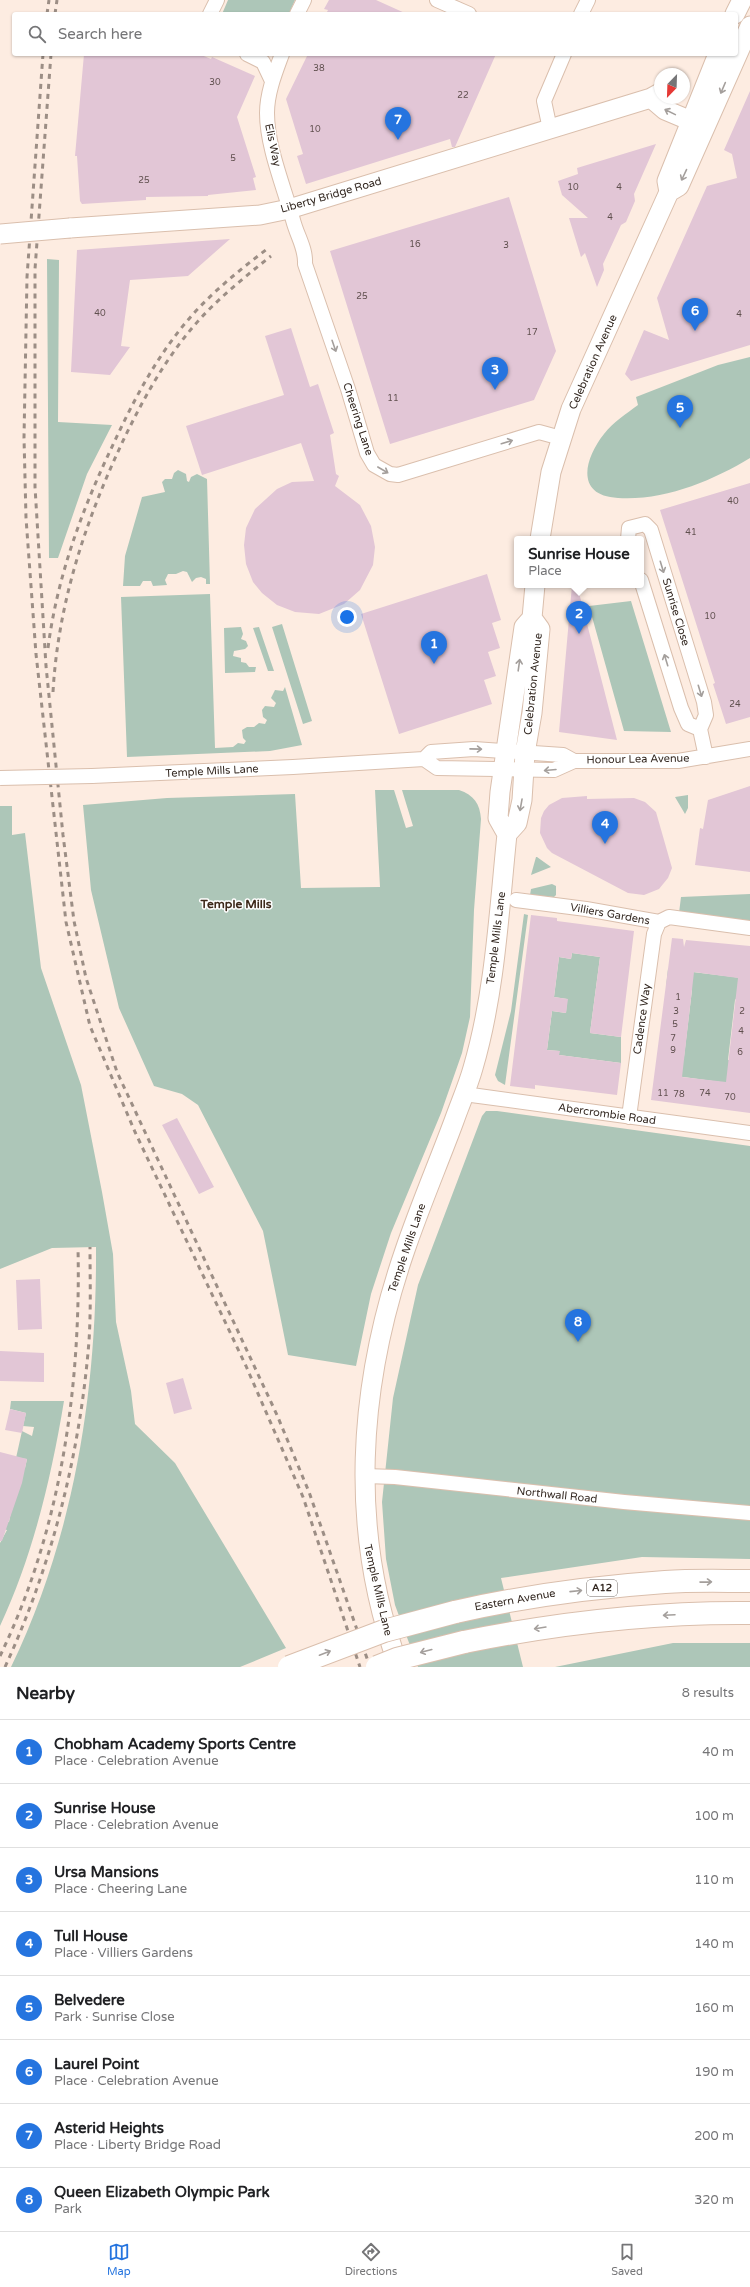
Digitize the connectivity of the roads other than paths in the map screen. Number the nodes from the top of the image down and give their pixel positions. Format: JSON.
{"nodes":[{"id":1,"x":217,"y":0,"type":"edge"},
{"id":2,"x":304,"y":0,"type":"edge"},
{"id":3,"x":437,"y":0,"type":"edge"},
{"id":4,"x":588,"y":0,"type":"edge"},
{"id":5,"x":742,"y":0,"type":"edge"},
{"id":6,"x":211,"y":12,"type":"edge"},
{"id":7,"x":298,"y":12,"type":"edge"},
{"id":8,"x":464,"y":12,"type":"edge"},
{"id":9,"x":582,"y":12,"type":"edge"},
{"id":10,"x":737,"y":12,"type":"edge"},
{"id":11,"x":750,"y":26,"type":"edge"},
{"id":12,"x":738,"y":44,"type":"edge"},
{"id":13,"x":251,"y":56,"type":"edge"},
{"id":14,"x":278,"y":56,"type":"edge"},
{"id":15,"x":281,"y":56,"type":"edge"},
{"id":16,"x":561,"y":56,"type":"edge"},
{"id":17,"x":717,"y":56,"type":"edge"},
{"id":18,"x":730,"y":56,"type":"edge"},
{"id":19,"x":263,"y":62,"type":"junction"},
{"id":20,"x":272,"y":80,"type":"junction"},
{"id":21,"x":654,"y":96,"type":"edge"},
{"id":22,"x":698,"y":103,"type":"edge"},
{"id":23,"x":661,"y":104,"type":"edge"},
{"id":24,"x":698,"y":124,"type":"junction"},
{"id":25,"x":550,"y":129,"type":"junction"},
{"id":26,"x":289,"y":209,"type":"junction"},
{"id":27,"x":0,"y":234,"type":"edge"},
{"id":28,"x":561,"y":438,"type":"junction"},
{"id":29,"x":540,"y":536,"type":"edge"},
{"id":30,"x":628,"y":536,"type":"edge"},
{"id":31,"x":535,"y":588,"type":"edge"},
{"id":32,"x":644,"y":588,"type":"edge"},
{"id":33,"x":532,"y":618,"type":"junction"},
{"id":34,"x":700,"y":729,"type":"junction"},
{"id":35,"x":750,"y":749,"type":"edge"},
{"id":36,"x":505,"y":752,"type":"junction"},
{"id":37,"x":525,"y":753,"type":"junction"},
{"id":38,"x":706,"y":757,"type":"junction"},
{"id":39,"x":424,"y":759,"type":"junction"},
{"id":40,"x":574,"y":761,"type":"junction"},
{"id":41,"x":502,"y":771,"type":"junction"},
{"id":42,"x":523,"y":771,"type":"junction"},
{"id":43,"x":0,"y":778,"type":"edge"},
{"id":44,"x":507,"y":834,"type":"junction"},
{"id":45,"x":516,"y":900,"type":"dead end"},
{"id":46,"x":659,"y":922,"type":"junction"},
{"id":47,"x":750,"y":928,"type":"edge"},
{"id":48,"x":464,"y":1094,"type":"junction"},
{"id":49,"x":629,"y":1117,"type":"junction"},
{"id":50,"x":750,"y":1133,"type":"edge"},
{"id":51,"x":371,"y":1476,"type":"junction"},
{"id":52,"x":750,"y":1513,"type":"edge"},
{"id":53,"x":750,"y":1581,"type":"edge"},
{"id":54,"x":750,"y":1612,"type":"edge"},
{"id":55,"x":289,"y":1667,"type":"edge"},
{"id":56,"x":377,"y":1667,"type":"edge"},
{"id":57,"x":399,"y":1667,"type":"edge"}],
"edges":[{"from":1,"to":6,"type":"street"},
{"from":2,"to":7,"type":"street"},
{"from":3,"to":8,"type":"street"},
{"from":4,"to":9,"type":"street"},
{"from":5,"to":10,"type":"street"},
{"from":11,"to":12,"type":"street","name":"Celebration Avenue","one_way":true},
{"from":13,"to":19,"type":"street"},
{"from":14,"to":19,"type":"street"},
{"from":15,"to":20,"type":"street","name":"Elis Way"},
{"from":16,"to":25,"type":"street"},
{"from":17,"to":22,"type":"street","name":"Celebration Avenue"},
{"from":18,"to":22,"type":"street","name":"Celebration Avenue","one_way":true},
{"from":19,"to":20,"type":"street"},
{"from":20,"to":26,"type":"street","name":"Elis Way"},
{"from":21,"to":25,"type":"street","name":"Liberty Bridge Road"},
{"from":22,"to":24,"type":"street","name":"Celebration Avenue"},
{"from":24,"to":23,"type":"street","name":"Liberty Bridge Road","one_way":true},
{"from":24,"to":28,"type":"street","name":"Celebration Avenue"},
{"from":25,"to":26,"type":"street","name":"Liberty Bridge Road"},
{"from":26,"to":27,"type":"street","name":"Liberty Bridge Road","bridge":true},
{"from":26,"to":28,"type":"street","name":"Cheering Lane","one_way":true},
{"from":28,"to":29,"type":"street","name":"Celebration Avenue"},
{"from":30,"to":34,"type":"street","name":"Sunrise Close","one_way":true},
{"from":31,"to":33,"type":"street","name":"Celebration Avenue"},
{"from":34,"to":32,"type":"street","one_way":true},
{"from":36,"to":33,"type":"street","name":"Celebration Avenue","one_way":true},
{"from":33,"to":37,"type":"street","name":"Celebration Avenue"},
{"from":34,"to":38,"type":"street","name":"Sunrise Close"},
{"from":35,"to":38,"type":"street","name":"Honour Lea Avenue"},
{"from":36,"to":37,"type":"street","name":"Temple Mills Lane"},
{"from":39,"to":36,"type":"street","name":"Temple Mills Lane","one_way":true},
{"from":36,"to":41,"type":"street"},
{"from":37,"to":40,"type":"street","name":"Honour Lea Avenue"},
{"from":37,"to":42,"type":"street","name":"Temple Mills Lane"},
{"from":38,"to":40,"type":"street","name":"Honour Lea Avenue"},
{"from":39,"to":41,"type":"street"},
{"from":39,"to":43,"type":"street","name":"Temple Mills Lane","bridge":true},
{"from":40,"to":42,"type":"street","name":"Honour Lea Avenue","one_way":true},
{"from":41,"to":42,"type":"street"},
{"from":41,"to":44,"type":"street"},
{"from":42,"to":44,"type":"street","name":"Temple Mills Lane","one_way":true},
{"from":44,"to":48,"type":"street","name":"Temple Mills Lane"},
{"from":45,"to":46,"type":"street","name":"Villiers Gardens"},
{"from":46,"to":47,"type":"street","name":"Villiers Gardens"},
{"from":46,"to":49,"type":"street","name":"Cadence Way"},
{"from":48,"to":49,"type":"street","name":"Abercrombie Road"},
{"from":48,"to":51,"type":"street","name":"Temple Mills Lane"},
{"from":49,"to":50,"type":"street","name":"Abercrombie Road"},
{"from":51,"to":52,"type":"street","name":"Northwall Road"},
{"from":51,"to":57,"type":"street","name":"Temple Mills Lane"},
{"from":55,"to":53,"type":"highway","name":"Eastern Avenue","number":"A12","one_way":true,"bridge":true},
{"from":54,"to":56,"type":"highway","one_way":true,"bridge":true}]}
